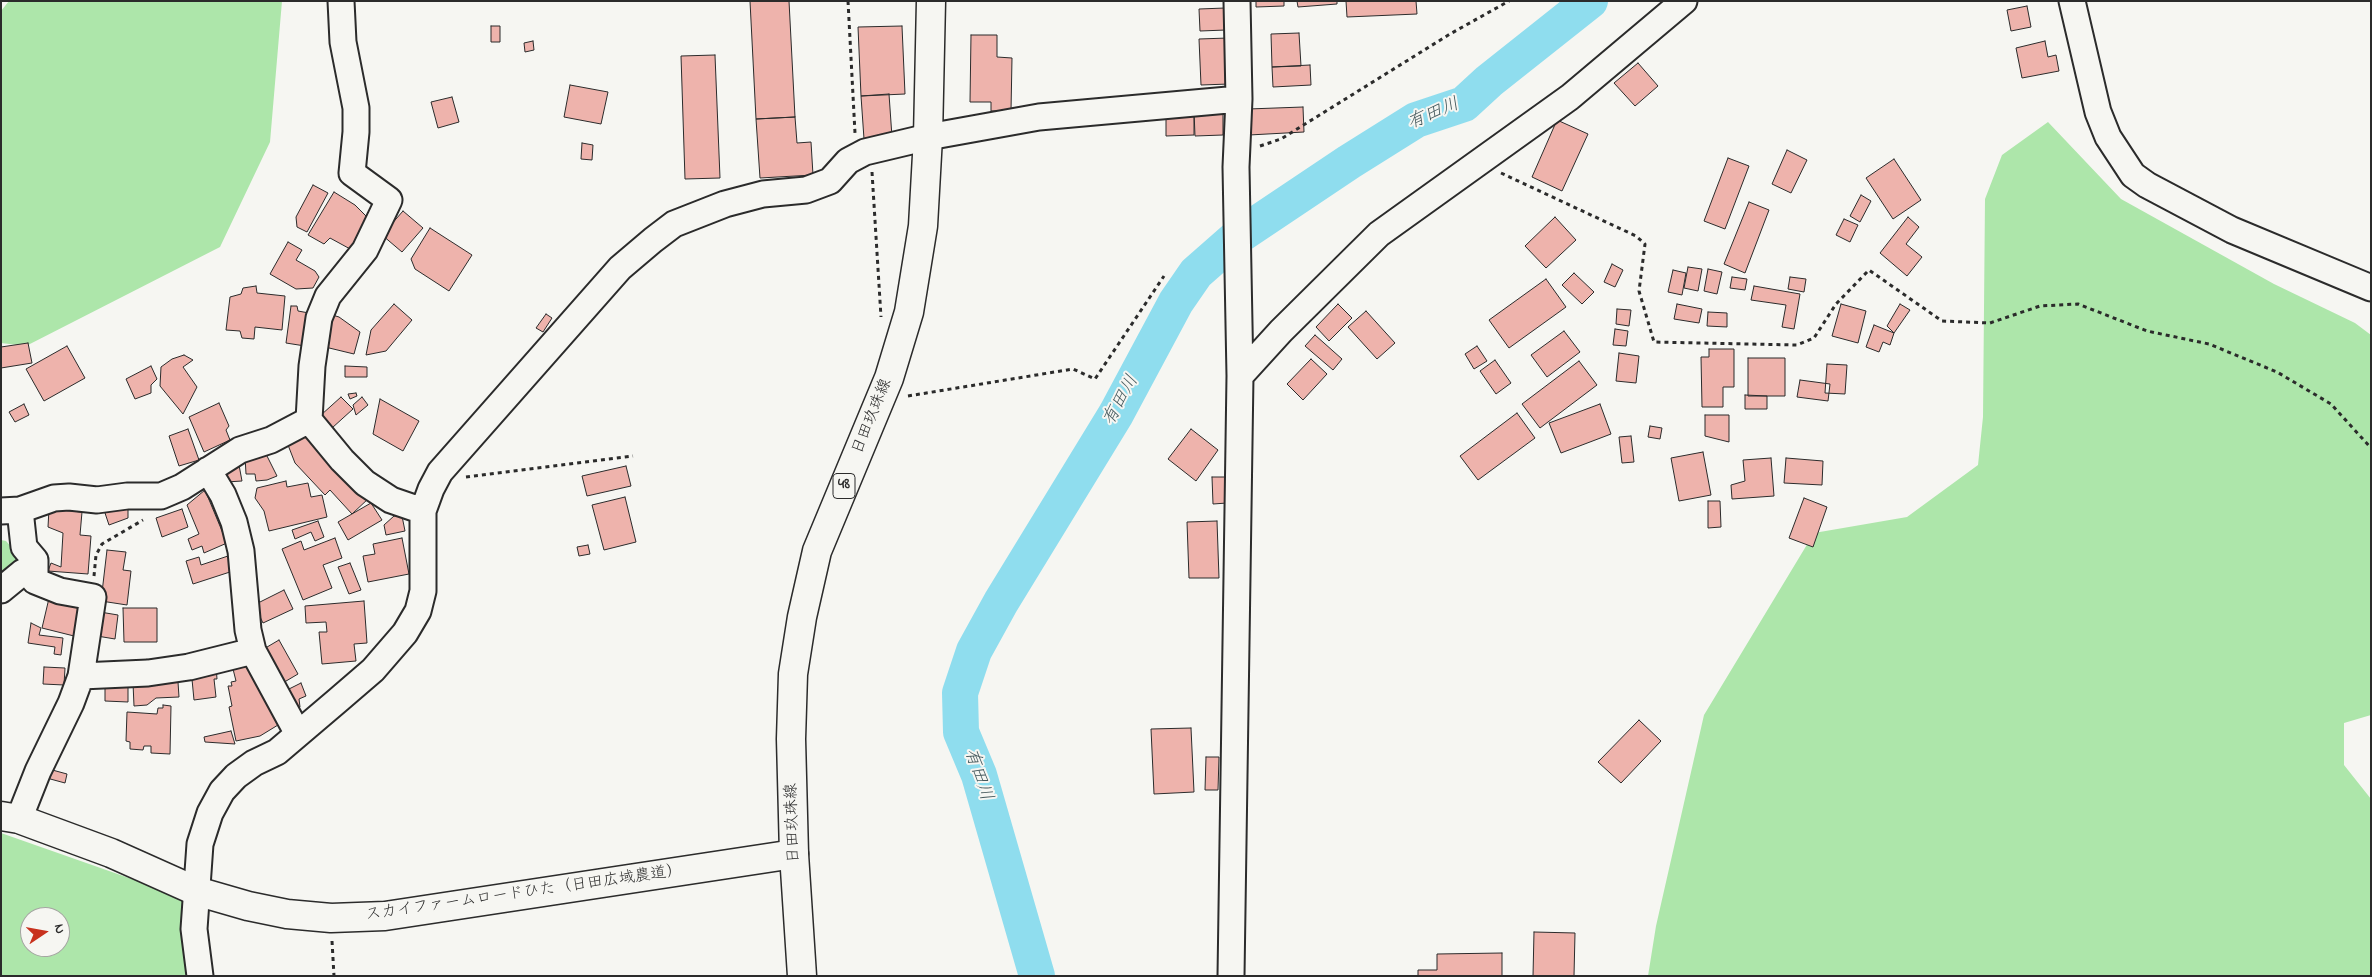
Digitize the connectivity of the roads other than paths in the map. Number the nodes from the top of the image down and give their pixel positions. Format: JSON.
{"nodes":[{"id":1,"x":341,"y":1,"type":"edge"},
{"id":2,"x":931,"y":1,"type":"edge"},
{"id":3,"x":1238,"y":1,"type":"edge"},
{"id":4,"x":1684,"y":1,"type":"edge"},
{"id":5,"x":2072,"y":1,"type":"edge"},
{"id":6,"x":1238,"y":99,"type":"junction"},
{"id":7,"x":928,"y":137,"type":"junction"},
{"id":8,"x":2371,"y":288,"type":"edge"},
{"id":9,"x":1239,"y":367,"type":"junction"},
{"id":10,"x":309,"y":420,"type":"junction"},
{"id":11,"x":208,"y":470,"type":"junction"},
{"id":12,"x":11,"y":510,"type":"edge"},
{"id":13,"x":423,"y":511,"type":"junction"},
{"id":14,"x":35,"y":572,"type":"junction"},
{"id":15,"x":1,"y":590,"type":"edge"},
{"id":16,"x":253,"y":651,"type":"junction"},
{"id":17,"x":81,"y":676,"type":"junction"},
{"id":18,"x":298,"y":734,"type":"junction"},
{"id":19,"x":10,"y":817,"type":"edge"},
{"id":20,"x":794,"y":854,"type":"junction"},
{"id":21,"x":196,"y":891,"type":"junction"},
{"id":22,"x":200,"y":976,"type":"edge"},
{"id":23,"x":802,"y":976,"type":"edge"},
{"id":24,"x":1231,"y":976,"type":"edge"}],
"edges":[{"from":1,"to":10,"type":"street"},
{"from":2,"to":7,"type":"main road","name":"日田玖珠線","number":"48"},
{"from":3,"to":6,"type":"street"},
{"from":4,"to":9,"type":"street"},
{"from":5,"to":8,"type":"street"},
{"from":6,"to":7,"type":"street"},
{"from":6,"to":9,"type":"street"},
{"from":7,"to":13,"type":"street"},
{"from":7,"to":20,"type":"main road","name":"日田玖珠線","number":"48"},
{"from":9,"to":24,"type":"street"},
{"from":10,"to":11,"type":"street"},
{"from":10,"to":13,"type":"street"},
{"from":11,"to":12,"type":"street"},
{"from":11,"to":16,"type":"street"},
{"from":12,"to":14,"type":"street"},
{"from":13,"to":18,"type":"street"},
{"from":14,"to":15,"type":"street"},
{"from":14,"to":17,"type":"street"},
{"from":16,"to":17,"type":"street"},
{"from":16,"to":18,"type":"street"},
{"from":17,"to":19,"type":"street"},
{"from":18,"to":21,"type":"street"},
{"from":19,"to":21,"type":"main road","name":"スカイファームロードひた（日田広域農道）"},
{"from":20,"to":21,"type":"main road","name":"スカイファームロードひた（日田広域農道）"},
{"from":20,"to":23,"type":"main road","name":"日田玖珠線","number":"48"},
{"from":21,"to":22,"type":"street"}]}
